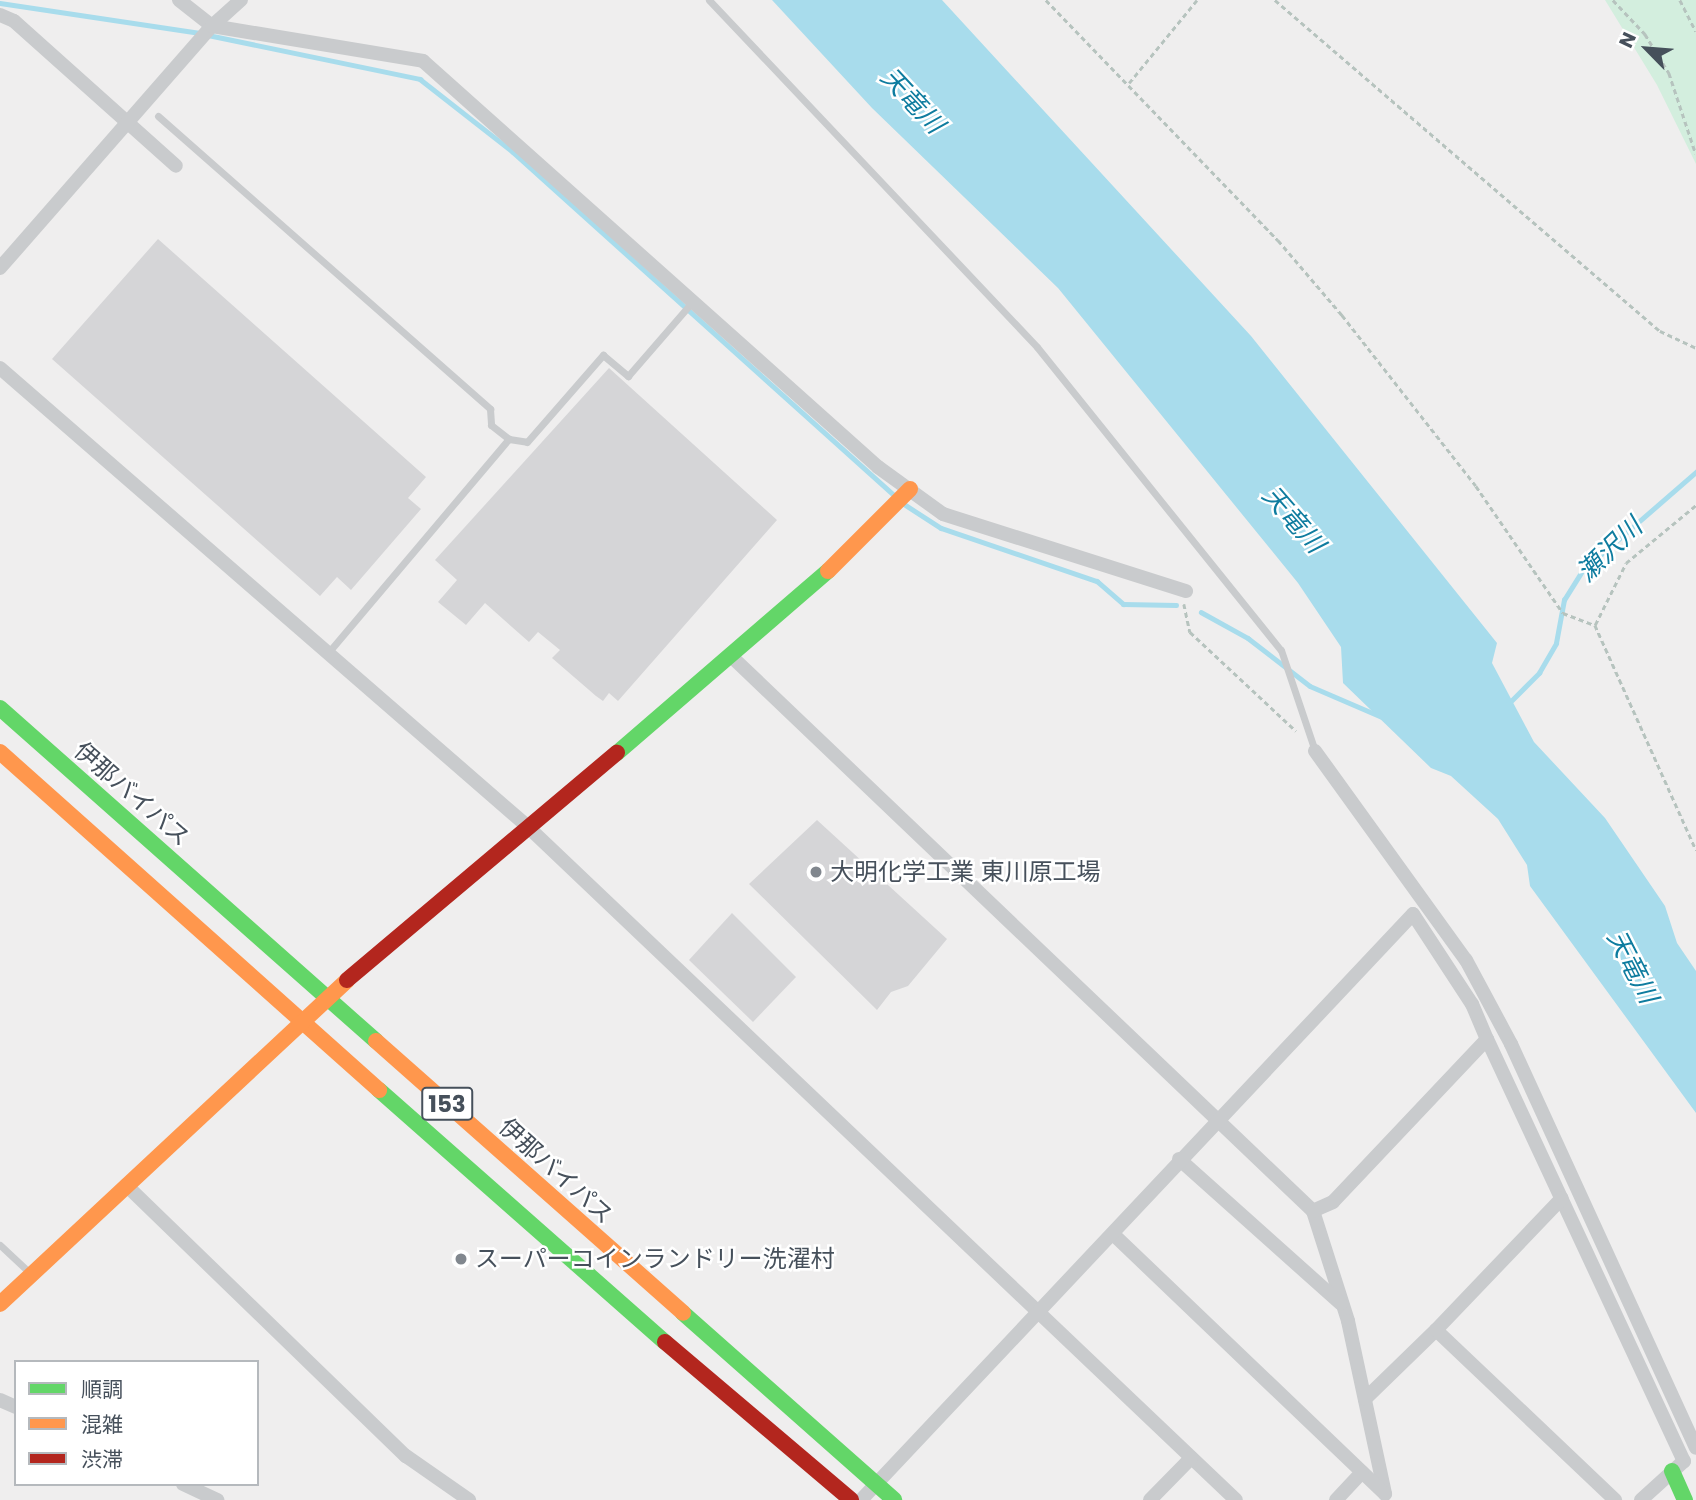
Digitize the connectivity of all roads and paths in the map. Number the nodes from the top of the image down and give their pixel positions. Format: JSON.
{"nodes":[{"id":1,"x":178,"y":0,"type":"edge"},
{"id":2,"x":241,"y":0,"type":"edge"},
{"id":3,"x":709,"y":0,"type":"edge"},
{"id":4,"x":1046,"y":0,"type":"edge"},
{"id":5,"x":1197,"y":0,"type":"edge"},
{"id":6,"x":1275,"y":0,"type":"edge"},
{"id":7,"x":1612,"y":0,"type":"edge"},
{"id":8,"x":1680,"y":0,"type":"edge"},
{"id":9,"x":0,"y":15,"type":"edge"},
{"id":10,"x":212,"y":26,"type":"junction"},
{"id":11,"x":1696,"y":31,"type":"edge"},
{"id":12,"x":1129,"y":83,"type":"junction"},
{"id":13,"x":158,"y":116,"type":"dead end"},
{"id":14,"x":128,"y":123,"type":"junction"},
{"id":15,"x":1696,"y":154,"type":"edge"},
{"id":16,"x":176,"y":166,"type":"dead end"},
{"id":17,"x":0,"y":268,"type":"edge"},
{"id":18,"x":691,"y":303,"type":"junction"},
{"id":19,"x":1696,"y":348,"type":"edge"},
{"id":20,"x":0,"y":368,"type":"edge"},
{"id":21,"x":509,"y":439,"type":"junction"},
{"id":22,"x":908,"y":491,"type":"junction"},
{"id":23,"x":1696,"y":505,"type":"edge"},
{"id":24,"x":1186,"y":591,"type":"joint"},
{"id":25,"x":1595,"y":625,"type":"junction"},
{"id":26,"x":327,"y":655,"type":"junction"},
{"id":27,"x":732,"y":657,"type":"junction"},
{"id":28,"x":0,"y":708,"type":"edge"},
{"id":29,"x":1315,"y":751,"type":"junction"},
{"id":30,"x":0,"y":752,"type":"edge"},
{"id":31,"x":527,"y":827,"type":"junction"},
{"id":32,"x":1696,"y":850,"type":"edge"},
{"id":33,"x":327,"y":997,"type":"junction"},
{"id":34,"x":301,"y":1021,"type":"junction"},
{"id":35,"x":1487,"y":1039,"type":"junction"},
{"id":36,"x":1217,"y":1118,"type":"junction"},
{"id":37,"x":1180,"y":1159,"type":"junction"},
{"id":38,"x":126,"y":1185,"type":"junction"},
{"id":39,"x":1562,"y":1198,"type":"junction"},
{"id":40,"x":1313,"y":1211,"type":"junction"},
{"id":41,"x":1113,"y":1234,"type":"junction"},
{"id":42,"x":0,"y":1245,"type":"edge"},
{"id":43,"x":31,"y":1275,"type":"junction"},
{"id":44,"x":0,"y":1304,"type":"edge"},
{"id":45,"x":1342,"y":1305,"type":"junction"},
{"id":46,"x":1038,"y":1313,"type":"junction"},
{"id":47,"x":1436,"y":1330,"type":"junction"},
{"id":48,"x":1365,"y":1399,"type":"junction"},
{"id":49,"x":1696,"y":1448,"type":"edge"},
{"id":50,"x":1191,"y":1458,"type":"junction"},
{"id":51,"x":1672,"y":1471,"type":"junction"},
{"id":52,"x":1362,"y":1472,"type":"junction"},
{"id":53,"x":875,"y":1484,"type":"junction"},
{"id":54,"x":187,"y":1486,"type":"edge"},
{"id":55,"x":1223,"y":1488,"type":"junction"},
{"id":56,"x":1388,"y":1497,"type":"edge"},
{"id":57,"x":217,"y":1500,"type":"edge"},
{"id":58,"x":469,"y":1500,"type":"edge"},
{"id":59,"x":850,"y":1500,"type":"edge"},
{"id":60,"x":861,"y":1500,"type":"edge"},
{"id":61,"x":894,"y":1500,"type":"edge"},
{"id":62,"x":1150,"y":1500,"type":"edge"},
{"id":63,"x":1212,"y":1500,"type":"edge"},
{"id":64,"x":1236,"y":1500,"type":"edge"},
{"id":65,"x":1336,"y":1500,"type":"edge"},
{"id":66,"x":1615,"y":1500,"type":"edge"},
{"id":67,"x":1641,"y":1500,"type":"edge"},
{"id":68,"x":1685,"y":1500,"type":"edge"}],
"edges":[{"from":1,"to":10,"type":"street"},
{"from":2,"to":10,"type":"street"},
{"from":3,"to":29,"type":"lane"},
{"from":4,"to":12,"type":"path"},
{"from":5,"to":12,"type":"path"},
{"from":6,"to":19,"type":"path"},
{"from":7,"to":15,"type":"path"},
{"from":8,"to":11,"type":"path"},
{"from":9,"to":14,"type":"street"},
{"from":10,"to":14,"type":"street"},
{"from":10,"to":18,"type":"street"},
{"from":12,"to":25,"type":"path"},
{"from":13,"to":21,"type":"lane"},
{"from":14,"to":16,"type":"street"},
{"from":14,"to":17,"type":"street"},
{"from":18,"to":21,"type":"lane"},
{"from":18,"to":22,"type":"street"},
{"from":20,"to":26,"type":"street"},
{"from":21,"to":26,"type":"lane"},
{"from":22,"to":24,"type":"street"},
{"from":22,"to":27,"type":"main road"},
{"from":23,"to":25,"type":"path"},
{"from":24,"to":29,"type":"path"},
{"from":25,"to":32,"type":"path"},
{"from":26,"to":31,"type":"street"},
{"from":27,"to":31,"type":"main road"},
{"from":27,"to":36,"type":"street"},
{"from":28,"to":33,"type":"main road","name":"伊那バイパス","number":"153"},
{"from":29,"to":49,"type":"street"},
{"from":30,"to":34,"type":"main road","number":"153"},
{"from":31,"to":33,"type":"main road"},
{"from":31,"to":46,"type":"street"},
{"from":33,"to":34,"type":"main road"},
{"from":33,"to":53,"type":"main road","name":"伊那バイパス","number":"153"},
{"from":34,"to":38,"type":"main road"},
{"from":34,"to":59,"type":"main road","number":"153"},
{"from":35,"to":36,"type":"street"},
{"from":35,"to":39,"type":"street"},
{"from":35,"to":40,"type":"street"},
{"from":36,"to":37,"type":"street"},
{"from":36,"to":40,"type":"street"},
{"from":37,"to":41,"type":"street"},
{"from":37,"to":45,"type":"street"},
{"from":38,"to":43,"type":"main road"},
{"from":38,"to":58,"type":"street"},
{"from":39,"to":47,"type":"street"},
{"from":39,"to":51,"type":"street"},
{"from":40,"to":45,"type":"street"},
{"from":41,"to":46,"type":"street"},
{"from":41,"to":52,"type":"street"},
{"from":42,"to":43,"type":"lane"},
{"from":43,"to":44,"type":"main road"},
{"from":45,"to":48,"type":"street"},
{"from":46,"to":50,"type":"street"},
{"from":46,"to":53,"type":"street"},
{"from":47,"to":48,"type":"street"},
{"from":47,"to":66,"type":"street"},
{"from":48,"to":56,"type":"street"},
{"from":50,"to":55,"type":"street"},
{"from":50,"to":62,"type":"street"},
{"from":51,"to":67,"type":"street"},
{"from":51,"to":68,"type":"main road"},
{"from":52,"to":56,"type":"street"},
{"from":52,"to":65,"type":"street"},
{"from":53,"to":60,"type":"street"},
{"from":53,"to":61,"type":"main road","name":"伊那バイパス","number":"153"},
{"from":54,"to":57,"type":"street"},
{"from":55,"to":63,"type":"street"},
{"from":55,"to":64,"type":"street"}]}
